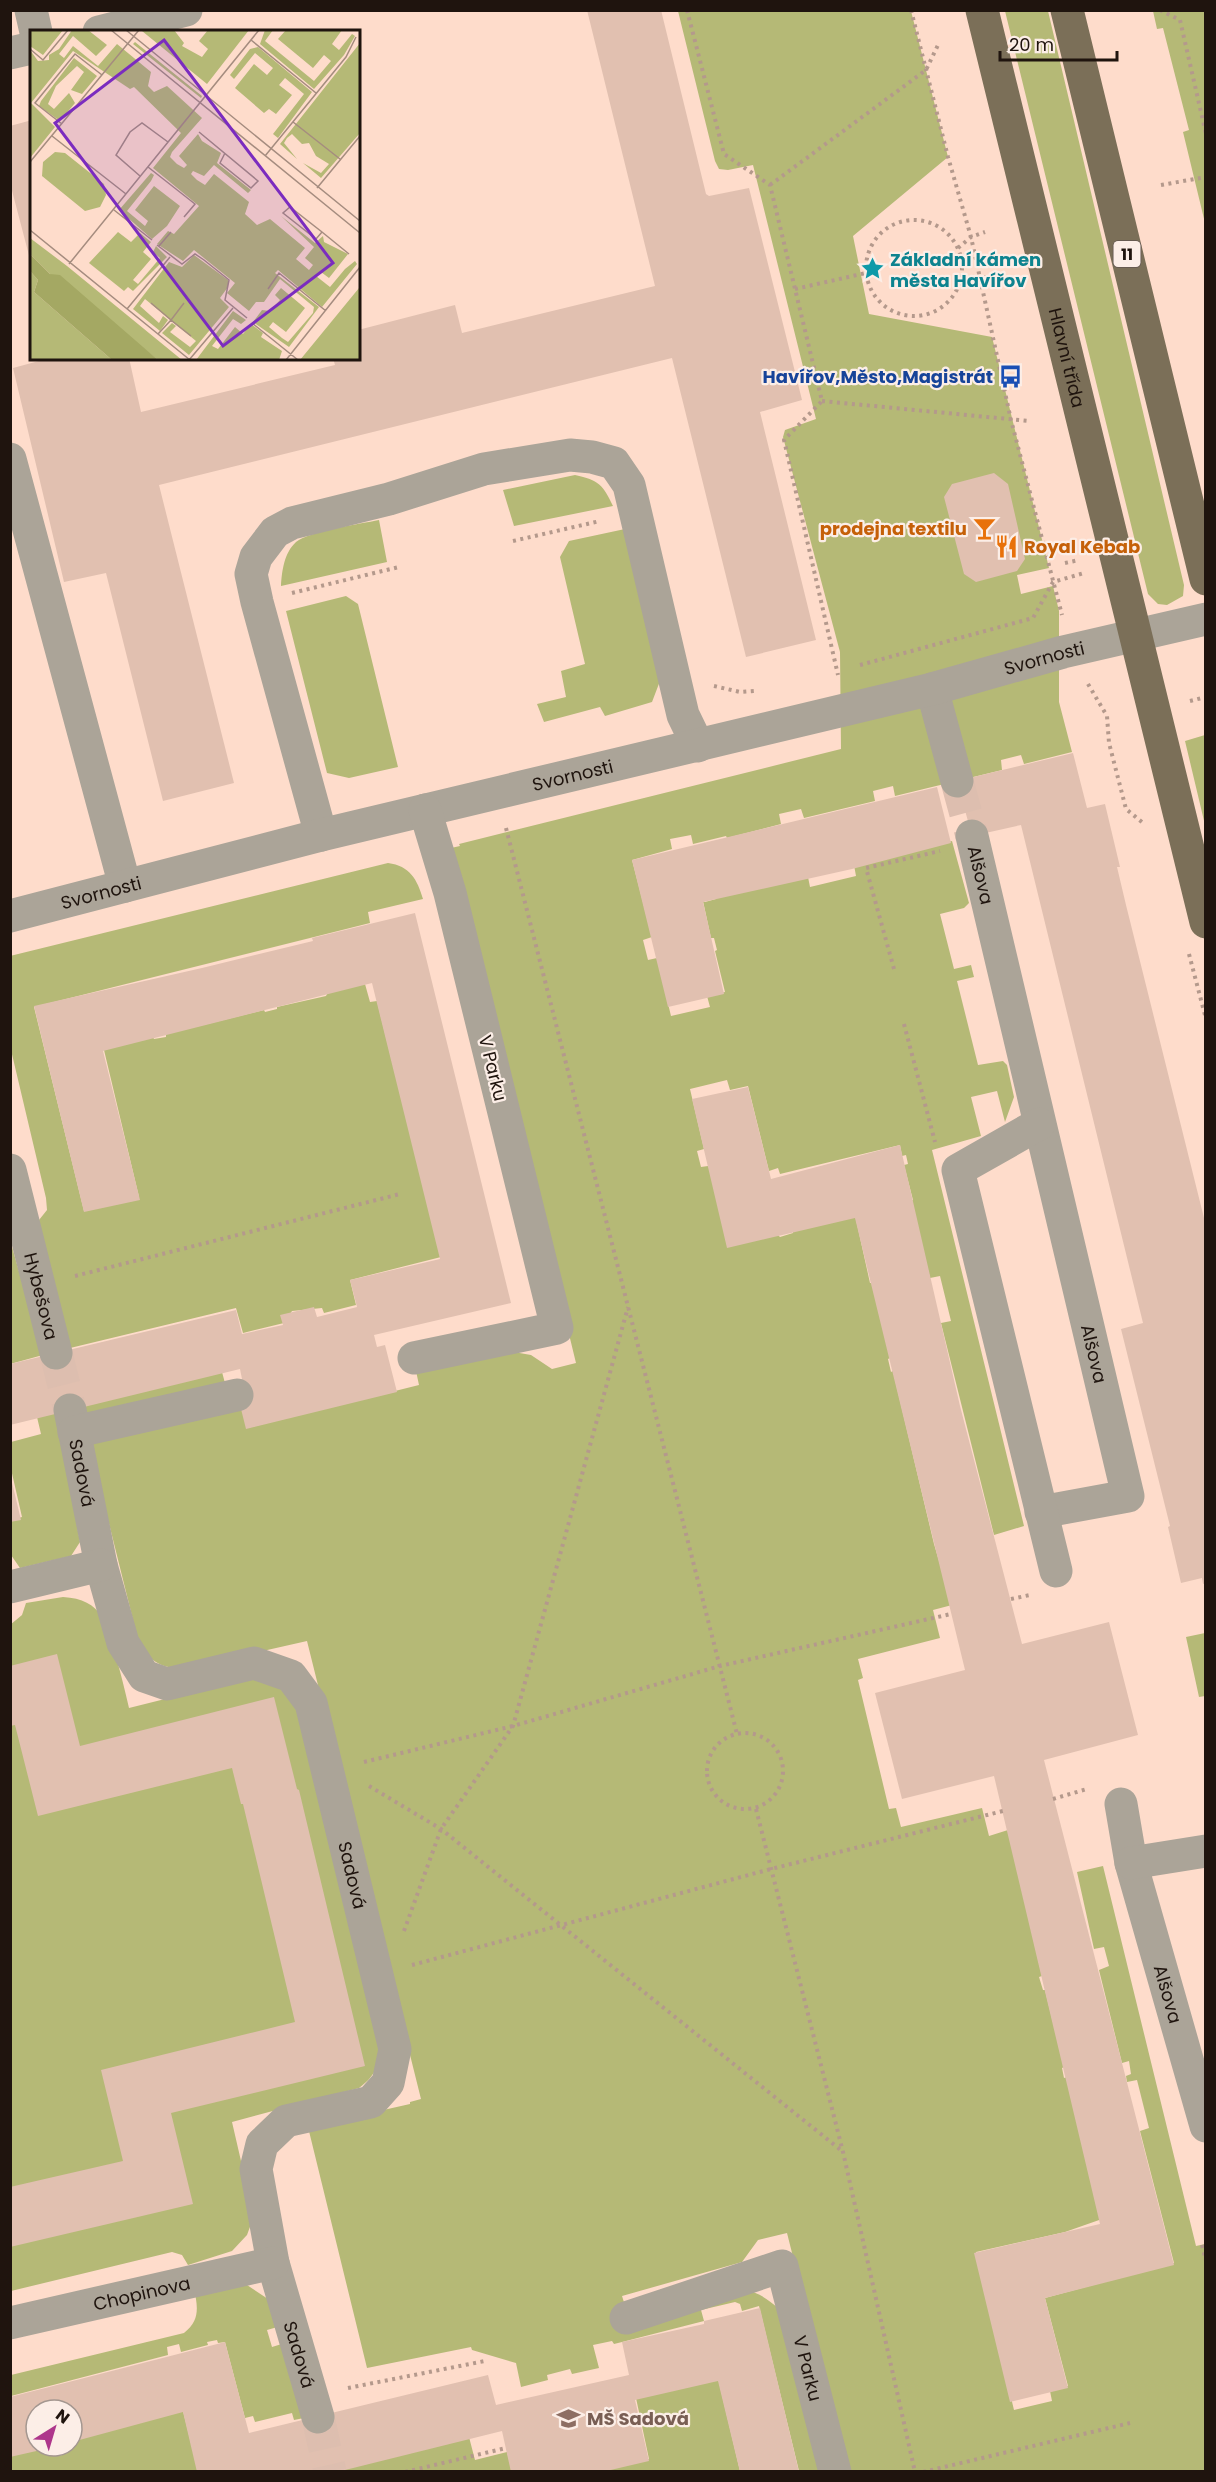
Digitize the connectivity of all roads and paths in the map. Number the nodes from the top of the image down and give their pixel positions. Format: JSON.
{"nodes":[{"id":1,"x":31,"y":10,"type":"edge"},
{"id":2,"x":186,"y":10,"type":"edge"},
{"id":3,"x":687,"y":10,"type":"edge"},
{"id":4,"x":911,"y":10,"type":"edge"},
{"id":5,"x":982,"y":10,"type":"edge"},
{"id":6,"x":1067,"y":10,"type":"edge"},
{"id":7,"x":1160,"y":10,"type":"edge"},
{"id":8,"x":36,"y":30,"type":"edge"},
{"id":9,"x":107,"y":30,"type":"edge"},
{"id":10,"x":939,"y":43,"type":"dead end"},
{"id":11,"x":30,"y":48,"type":"edge"},
{"id":12,"x":10,"y":53,"type":"edge"},
{"id":13,"x":926,"y":70,"type":"junction"},
{"id":14,"x":1206,"y":134,"type":"edge"},
{"id":15,"x":1206,"y":177,"type":"edge"},
{"id":16,"x":770,"y":185,"type":"junction"},
{"id":17,"x":1161,"y":185,"type":"dead end"},
{"id":18,"x":985,"y":232,"type":"dead end"},
{"id":19,"x":971,"y":237,"type":"junction"},
{"id":20,"x":958,"y":248,"type":"junction"},
{"id":21,"x":866,"y":273,"type":"junction"},
{"id":22,"x":962,"y":277,"type":"junction"},
{"id":23,"x":979,"y":277,"type":"junction"},
{"id":24,"x":996,"y":277,"type":"dead end"},
{"id":25,"x":795,"y":289,"type":"junction"},
{"id":26,"x":822,"y":401,"type":"junction"},
{"id":27,"x":1011,"y":420,"type":"junction"},
{"id":28,"x":1029,"y":421,"type":"dead end"},
{"id":29,"x":10,"y":459,"type":"edge"},
{"id":30,"x":636,"y":512,"type":"junction"},
{"id":31,"x":513,"y":541,"type":"dead end"},
{"id":32,"x":399,"y":567,"type":"dead end"},
{"id":33,"x":1206,"y":579,"type":"edge"},
{"id":34,"x":1053,"y":582,"type":"junction"},
{"id":35,"x":257,"y":602,"type":"junction"},
{"id":36,"x":1062,"y":619,"type":"dead end"},
{"id":37,"x":1206,"y":619,"type":"edge"},
{"id":38,"x":1135,"y":636,"type":"junction"},
{"id":39,"x":837,"y":672,"type":"junction"},
{"id":40,"x":826,"y":674,"type":"dead end"},
{"id":41,"x":1087,"y":681,"type":"dead end"},
{"id":42,"x":932,"y":689,"type":"junction"},
{"id":43,"x":759,"y":691,"type":"dead end"},
{"id":44,"x":678,"y":692,"type":"junction"},
{"id":45,"x":847,"y":709,"type":"junction"},
{"id":46,"x":1107,"y":716,"type":"dead end"},
{"id":47,"x":698,"y":746,"type":"junction"},
{"id":48,"x":957,"y":781,"type":"tunnel mouth"},
{"id":49,"x":497,"y":793,"type":"junction"},
{"id":50,"x":425,"y":810,"type":"junction"},
{"id":51,"x":321,"y":835,"type":"junction"},
{"id":52,"x":972,"y":839,"type":"joint"},
{"id":53,"x":124,"y":886,"type":"junction"},
{"id":54,"x":10,"y":916,"type":"edge"},
{"id":55,"x":1206,"y":922,"type":"edge"},
{"id":56,"x":894,"y":969,"type":"dead end"},
{"id":57,"x":904,"y":1024,"type":"dead end"},
{"id":58,"x":1040,"y":1124,"type":"junction"},
{"id":59,"x":937,"y":1148,"type":"dead end"},
{"id":60,"x":10,"y":1170,"type":"edge"},
{"id":61,"x":400,"y":1194,"type":"dead end"},
{"id":62,"x":39,"y":1285,"type":"junction"},
{"id":63,"x":628,"y":1307,"type":"junction"},
{"id":64,"x":56,"y":1353,"type":"tunnel mouth"},
{"id":65,"x":414,"y":1358,"type":"dead end"},
{"id":66,"x":237,"y":1395,"type":"dead end"},
{"id":67,"x":1041,"y":1512,"type":"junction"},
{"id":68,"x":101,"y":1565,"type":"junction"},
{"id":69,"x":1056,"y":1571,"type":"dead end"},
{"id":70,"x":10,"y":1587,"type":"edge"},
{"id":71,"x":951,"y":1614,"type":"dead end"},
{"id":72,"x":720,"y":1666,"type":"junction"},
{"id":73,"x":513,"y":1726,"type":"junction"},
{"id":74,"x":736,"y":1734,"type":"junction"},
{"id":75,"x":334,"y":1769,"type":"junction"},
{"id":76,"x":1121,"y":1803,"type":"dead end"},
{"id":77,"x":756,"y":1809,"type":"junction"},
{"id":78,"x":1003,"y":1811,"type":"dead end"},
{"id":79,"x":441,"y":1828,"type":"junction"},
{"id":80,"x":1206,"y":1851,"type":"edge"},
{"id":81,"x":1131,"y":1863,"type":"junction"},
{"id":82,"x":771,"y":1869,"type":"junction"},
{"id":83,"x":560,"y":1924,"type":"junction"},
{"id":84,"x":383,"y":1972,"type":"junction"},
{"id":85,"x":1206,"y":2126,"type":"edge"},
{"id":86,"x":843,"y":2152,"type":"junction"},
{"id":87,"x":1202,"y":2245,"type":"dead end"},
{"id":88,"x":1206,"y":2261,"type":"edge"},
{"id":89,"x":273,"y":2263,"type":"junction"},
{"id":90,"x":626,"y":2318,"type":"dead end"},
{"id":91,"x":10,"y":2323,"type":"edge"},
{"id":92,"x":485,"y":2361,"type":"dead end"},
{"id":93,"x":315,"y":2406,"type":"joint"},
{"id":94,"x":1130,"y":2422,"type":"dead end"},
{"id":95,"x":506,"y":2448,"type":"dead end"},
{"id":96,"x":405,"y":2472,"type":"edge"},
{"id":97,"x":835,"y":2472,"type":"edge"},
{"id":98,"x":915,"y":2472,"type":"edge"},
{"id":99,"x":923,"y":2472,"type":"edge"}],
"edges":[{"from":1,"to":8,"type":"street"},
{"from":2,"to":9,"type":"street"},
{"from":3,"to":16,"type":"path"},
{"from":4,"to":13,"type":"path"},
{"from":5,"to":38,"type":"main road","name":"Hlavní třída"},
{"from":6,"to":33,"type":"main road","number":"11"},
{"from":7,"to":14,"type":"path"},
{"from":10,"to":13,"type":"path"},
{"from":11,"to":12,"type":"street"},
{"from":13,"to":16,"type":"path"},
{"from":13,"to":19,"type":"path"},
{"from":15,"to":17,"type":"path"},
{"from":16,"to":25,"type":"path"},
{"from":18,"to":19,"type":"path"},
{"from":19,"to":20,"type":"path"},
{"from":19,"to":23,"type":"path"},
{"from":20,"to":21,"type":"path"},
{"from":20,"to":22,"type":"path"},
{"from":21,"to":22,"type":"path"},
{"from":21,"to":25,"type":"path"},
{"from":22,"to":23,"type":"path"},
{"from":23,"to":24,"type":"path"},
{"from":23,"to":27,"type":"path"},
{"from":25,"to":26,"type":"path"},
{"from":26,"to":27,"type":"path"},
{"from":26,"to":39,"type":"path"},
{"from":27,"to":28,"type":"path"},
{"from":27,"to":34,"type":"path"},
{"from":29,"to":53,"type":"street"},
{"from":30,"to":31,"type":"path"},
{"from":30,"to":35,"type":"street"},
{"from":30,"to":44,"type":"street"},
{"from":32,"to":35,"type":"path"},
{"from":34,"to":36,"type":"path"},
{"from":34,"to":39,"type":"path"},
{"from":35,"to":51,"type":"street"},
{"from":37,"to":38,"type":"street"},
{"from":38,"to":42,"type":"street","name":"Svornosti"},
{"from":38,"to":55,"type":"main road","name":"Hlavní třída"},
{"from":39,"to":40,"type":"path"},
{"from":39,"to":45,"type":"path"},
{"from":41,"to":46,"type":"path"},
{"from":42,"to":45,"type":"street","name":"Svornosti"},
{"from":42,"to":48,"type":"street"},
{"from":43,"to":44,"type":"path"},
{"from":44,"to":47,"type":"street"},
{"from":45,"to":47,"type":"street","name":"Svornosti"},
{"from":47,"to":49,"type":"street","name":"Svornosti"},
{"from":49,"to":50,"type":"street","name":"Svornosti"},
{"from":49,"to":63,"type":"path"},
{"from":50,"to":51,"type":"street","name":"Svornosti"},
{"from":50,"to":65,"type":"street","name":"V Parku"},
{"from":51,"to":53,"type":"street","name":"Svornosti"},
{"from":52,"to":56,"type":"path"},
{"from":52,"to":58,"type":"street","name":"Alšova"},
{"from":53,"to":54,"type":"street","name":"Svornosti"},
{"from":57,"to":59,"type":"path"},
{"from":58,"to":67,"type":"street"},
{"from":58,"to":67,"type":"street","name":"Alšova"},
{"from":60,"to":62,"type":"street","name":"Hybešova"},
{"from":61,"to":62,"type":"path"},
{"from":62,"to":64,"type":"street","name":"Hybešova"},
{"from":63,"to":72,"type":"path"},
{"from":63,"to":73,"type":"path"},
{"from":66,"to":68,"type":"street","name":"Sadová"},
{"from":67,"to":69,"type":"street"},
{"from":68,"to":70,"type":"street"},
{"from":68,"to":75,"type":"street","name":"Sadová"},
{"from":71,"to":72,"type":"path"},
{"from":72,"to":73,"type":"path"},
{"from":72,"to":74,"type":"path"},
{"from":73,"to":75,"type":"path"},
{"from":73,"to":79,"type":"path"},
{"from":74,"to":77,"type":"path"},
{"from":74,"to":77,"type":"path"},
{"from":75,"to":79,"type":"path"},
{"from":75,"to":84,"type":"street","name":"Sadová"},
{"from":76,"to":81,"type":"street","name":"Alšova"},
{"from":77,"to":82,"type":"path"},
{"from":78,"to":82,"type":"path"},
{"from":79,"to":83,"type":"path"},
{"from":79,"to":84,"type":"path"},
{"from":80,"to":81,"type":"street"},
{"from":81,"to":85,"type":"street","name":"Alšova"},
{"from":82,"to":83,"type":"path"},
{"from":82,"to":86,"type":"path"},
{"from":83,"to":84,"type":"path"},
{"from":83,"to":86,"type":"path"},
{"from":84,"to":89,"type":"street","name":"Sadová"},
{"from":86,"to":98,"type":"path"},
{"from":87,"to":88,"type":"path"},
{"from":89,"to":91,"type":"street","name":"Chopinova"},
{"from":89,"to":93,"type":"street","name":"Sadová"},
{"from":90,"to":97,"type":"street","name":"V Parku"},
{"from":92,"to":93,"type":"path"},
{"from":94,"to":99,"type":"path"},
{"from":95,"to":96,"type":"path"}]}
